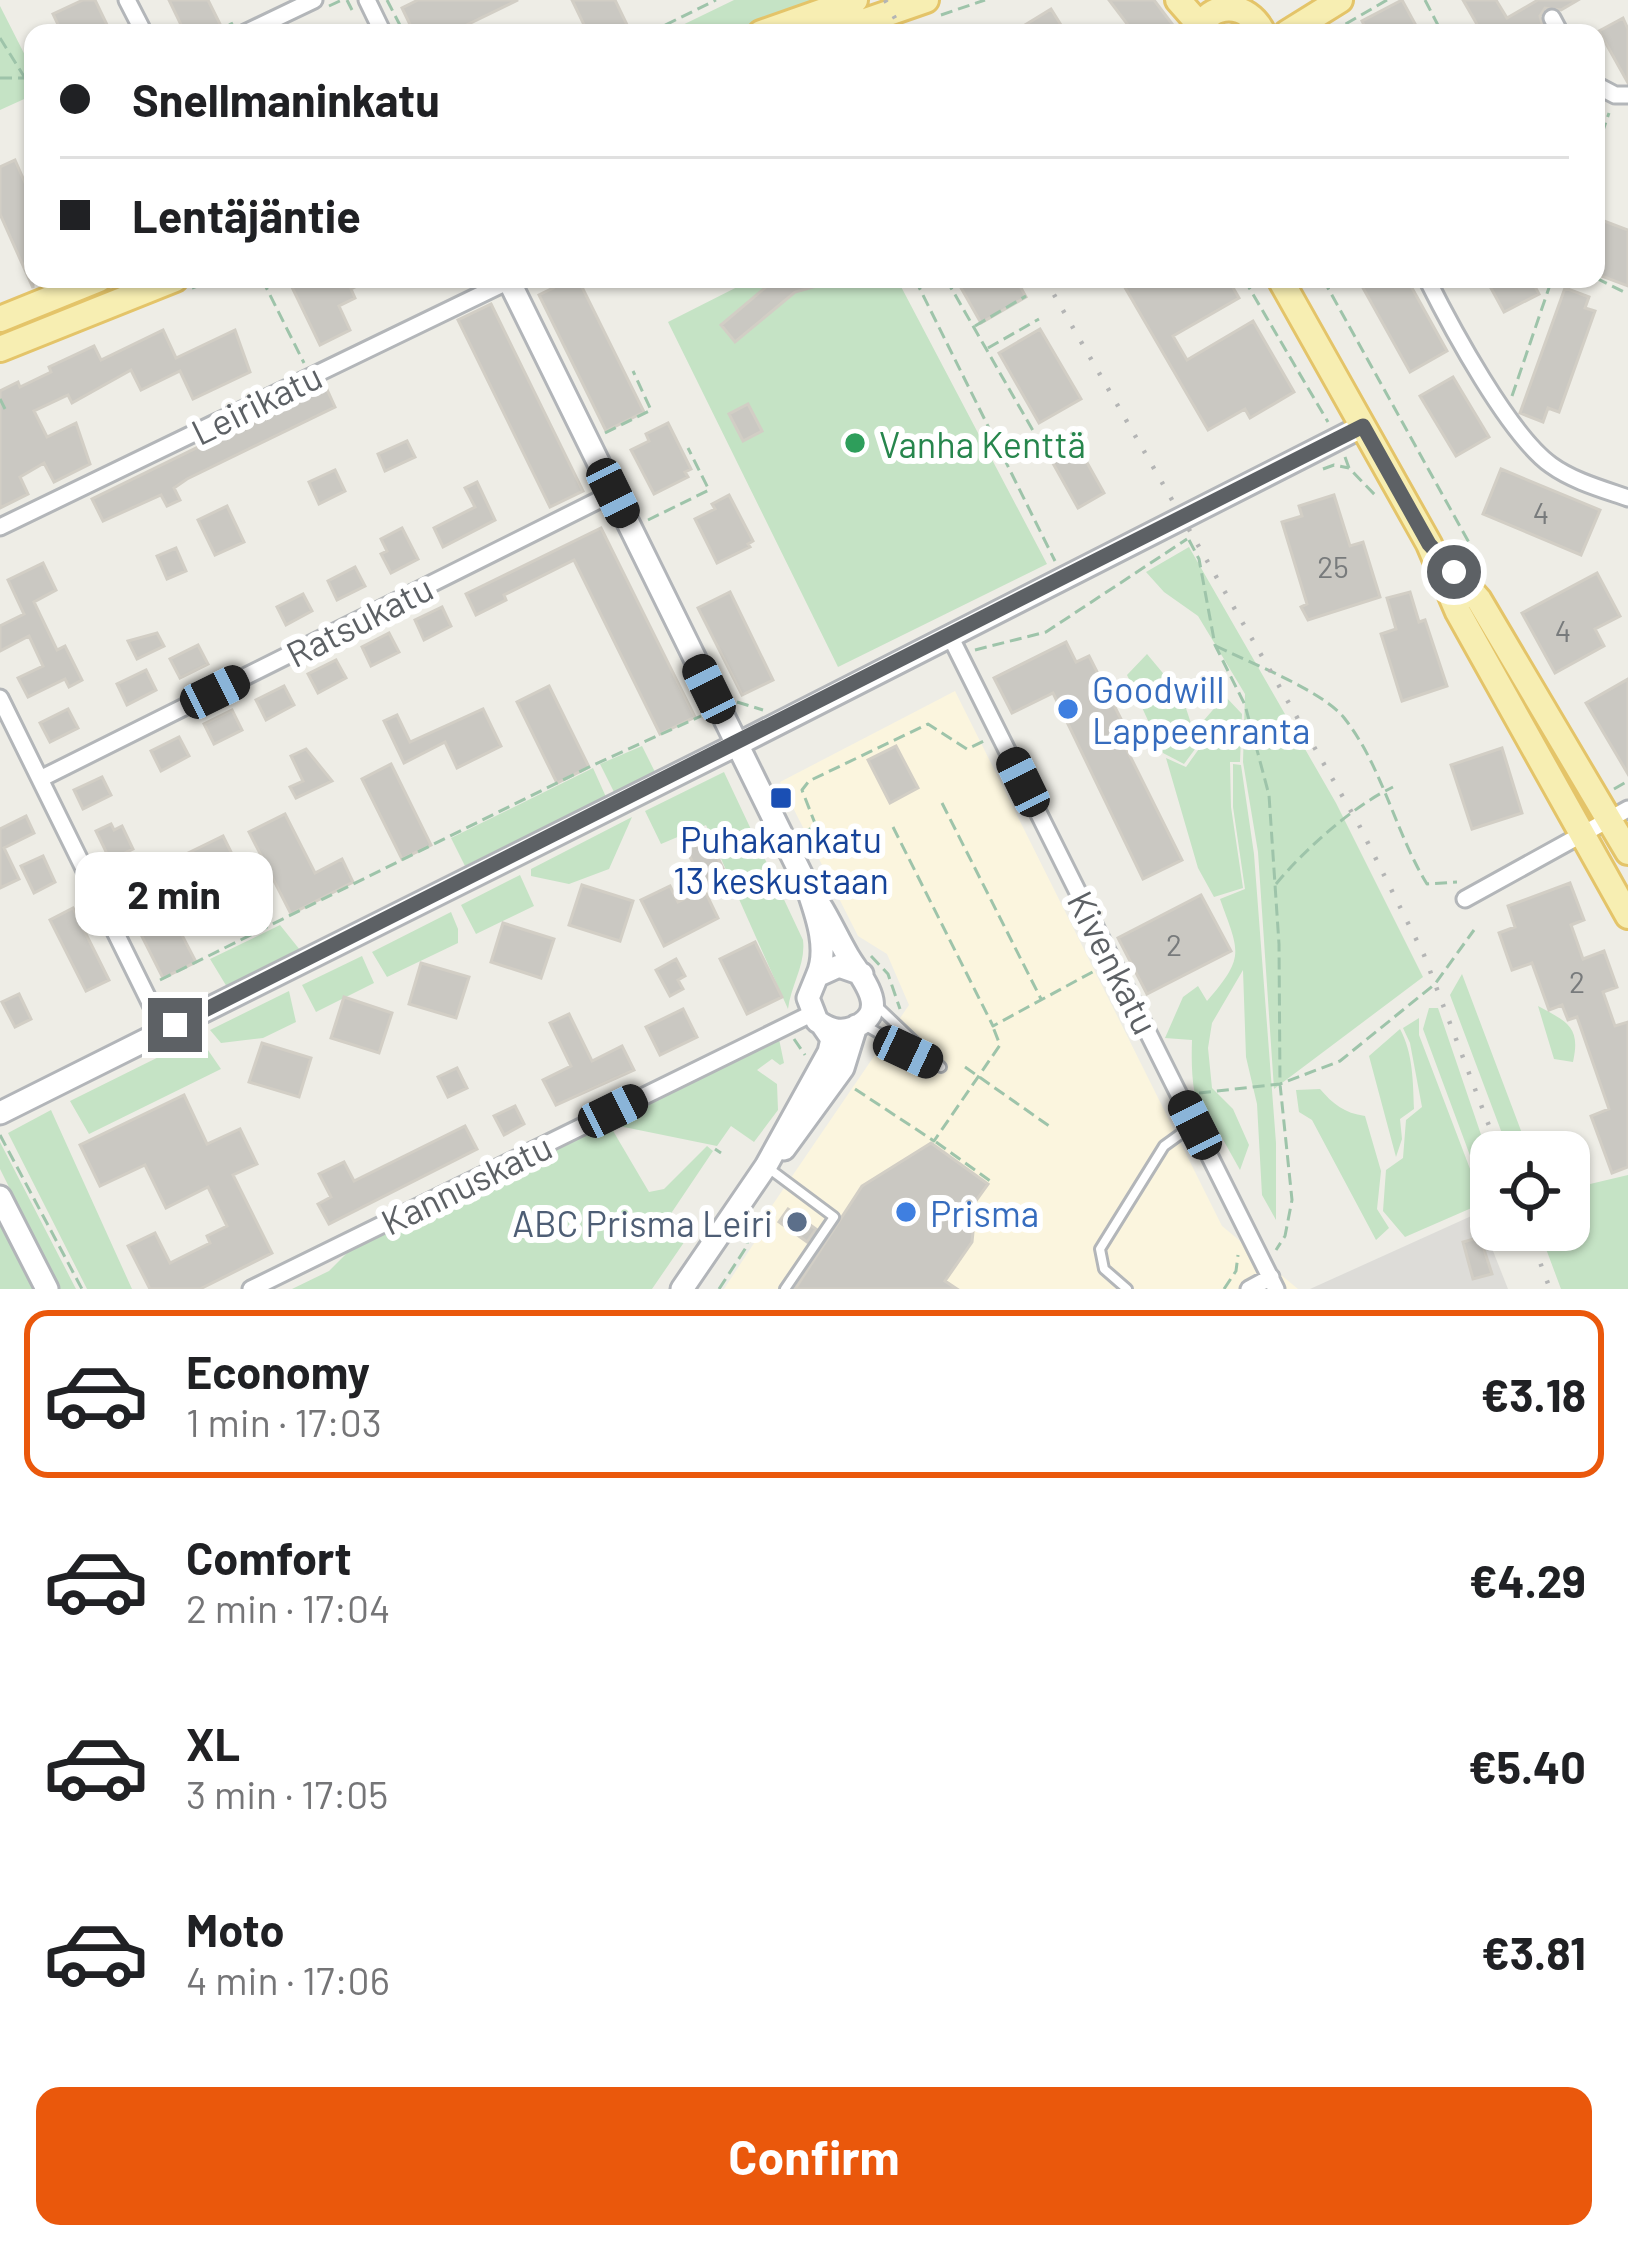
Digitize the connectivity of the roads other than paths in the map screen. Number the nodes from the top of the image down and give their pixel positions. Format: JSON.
{"nodes":[{"id":1,"x":314,"y":0,"type":"edge"},
{"id":2,"x":855,"y":0,"type":"edge"},
{"id":3,"x":926,"y":0,"type":"edge"},
{"id":4,"x":1340,"y":0,"type":"edge"},
{"id":5,"x":1224,"y":4,"type":"edge"},
{"id":6,"x":264,"y":24,"type":"edge"},
{"id":7,"x":787,"y":24,"type":"edge"},
{"id":8,"x":857,"y":24,"type":"edge"},
{"id":9,"x":1201,"y":24,"type":"edge"},
{"id":10,"x":1257,"y":24,"type":"edge"},
{"id":11,"x":1301,"y":24,"type":"edge"},
{"id":12,"x":77,"y":288,"type":"edge"},
{"id":13,"x":152,"y":288,"type":"edge"},
{"id":14,"x":494,"y":288,"type":"edge"},
{"id":15,"x":514,"y":288,"type":"edge"},
{"id":16,"x":1285,"y":288,"type":"edge"},
{"id":17,"x":1432,"y":288,"type":"edge"},
{"id":18,"x":0,"y":319,"type":"edge"},
{"id":19,"x":0,"y":349,"type":"edge"},
{"id":20,"x":1363,"y":426,"type":"junction"},
{"id":21,"x":613,"y":493,"type":"junction"},
{"id":22,"x":1628,"y":498,"type":"edge"},
{"id":23,"x":0,"y":527,"type":"edge"},
{"id":24,"x":1429,"y":544,"type":"junction"},
{"id":25,"x":950,"y":636,"type":"junction"},
{"id":26,"x":0,"y":698,"type":"edge"},
{"id":27,"x":736,"y":745,"type":"junction"},
{"id":28,"x":40,"y":779,"type":"junction"},
{"id":29,"x":1623,"y":826,"type":"edge"},
{"id":30,"x":1585,"y":840,"type":"junction"},
{"id":31,"x":806,"y":884,"type":"junction"},
{"id":32,"x":1466,"y":899,"type":"dead end"},
{"id":33,"x":1628,"y":916,"type":"edge"},
{"id":34,"x":862,"y":974,"type":"junction"},
{"id":35,"x":817,"y":976,"type":"junction"},
{"id":36,"x":873,"y":997,"type":"junction"},
{"id":37,"x":817,"y":1020,"type":"junction"},
{"id":38,"x":857,"y":1026,"type":"junction"},
{"id":39,"x":164,"y":1031,"type":"junction"},
{"id":40,"x":0,"y":1113,"type":"edge"},
{"id":41,"x":1195,"y":1125,"type":"junction"},
{"id":42,"x":766,"y":1166,"type":"junction"},
{"id":43,"x":0,"y":1197,"type":"edge"},
{"id":44,"x":1271,"y":1278,"type":"edge"},
{"id":45,"x":47,"y":1289,"type":"edge"},
{"id":46,"x":250,"y":1289,"type":"edge"},
{"id":47,"x":682,"y":1289,"type":"edge"},
{"id":48,"x":785,"y":1289,"type":"edge"},
{"id":49,"x":1126,"y":1289,"type":"edge"},
{"id":50,"x":1249,"y":1289,"type":"edge"}],
"edges":[{"from":1,"to":6,"type":"street"},
{"from":2,"to":7,"type":"main road"},
{"from":3,"to":8,"type":"main road"},
{"from":4,"to":11,"type":"main road"},
{"from":5,"to":9,"type":"main road"},
{"from":5,"to":10,"type":"main road"},
{"from":12,"to":18,"type":"main road"},
{"from":13,"to":19,"type":"main road"},
{"from":14,"to":23,"type":"street","name":"Leirikatu"},
{"from":15,"to":21,"type":"street"},
{"from":16,"to":20,"type":"main road"},
{"from":17,"to":22,"type":"street"},
{"from":20,"to":24,"type":"main road"},
{"from":20,"to":25,"type":"street"},
{"from":21,"to":27,"type":"street"},
{"from":21,"to":28,"type":"street","name":"Ratsukatu"},
{"from":24,"to":29,"type":"main road"},
{"from":24,"to":30,"type":"main road"},
{"from":25,"to":27,"type":"street"},
{"from":25,"to":41,"type":"street","name":"Kivenkatu"},
{"from":26,"to":28,"type":"street"},
{"from":27,"to":31,"type":"street"},
{"from":27,"to":39,"type":"street"},
{"from":28,"to":39,"type":"street"},
{"from":29,"to":30,"type":"street"},
{"from":30,"to":32,"type":"street"},
{"from":30,"to":33,"type":"main road"},
{"from":31,"to":34,"type":"street"},
{"from":31,"to":35,"type":"street"},
{"from":34,"to":35,"type":"street"},
{"from":34,"to":36,"type":"street"},
{"from":35,"to":37,"type":"street"},
{"from":36,"to":38,"type":"street"},
{"from":36,"to":38,"type":"lane"},
{"from":37,"to":38,"type":"street"},
{"from":37,"to":42,"type":"street"},
{"from":37,"to":46,"type":"street","name":"Kannuskatu"},
{"from":38,"to":42,"type":"street"},
{"from":39,"to":40,"type":"street"},
{"from":41,"to":44,"type":"street","name":"Kivenkatu"},
{"from":41,"to":49,"type":"lane"},
{"from":42,"to":47,"type":"street"},
{"from":42,"to":48,"type":"lane"},
{"from":43,"to":45,"type":"street"},
{"from":44,"to":50,"type":"street"}]}
